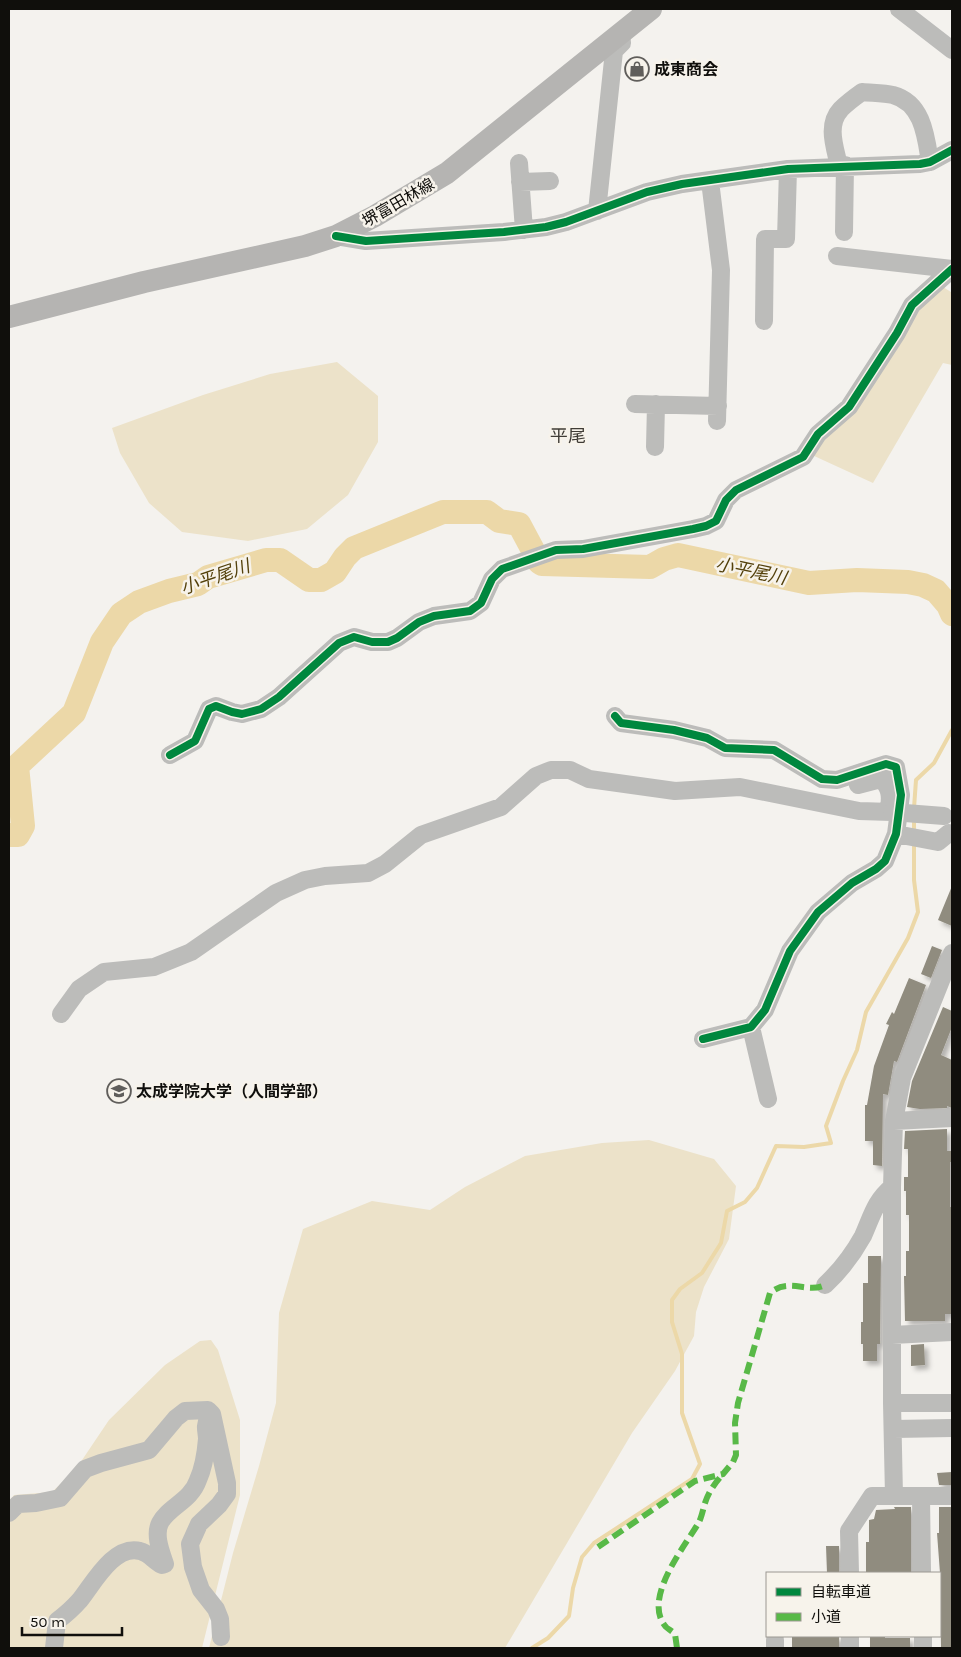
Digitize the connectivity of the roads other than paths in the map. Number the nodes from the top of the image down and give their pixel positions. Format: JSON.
{"nodes":[{"id":1,"x":651,"y":9,"type":"edge"},
{"id":2,"x":899,"y":9,"type":"edge"},
{"id":3,"x":620,"y":34,"type":"junction"},
{"id":4,"x":952,"y":47,"type":"edge"},
{"id":5,"x":952,"y":150,"type":"edge"},
{"id":6,"x":930,"y":162,"type":"junction"},
{"id":7,"x":519,"y":163,"type":"dead end"},
{"id":8,"x":842,"y":166,"type":"junction"},
{"id":9,"x":788,"y":169,"type":"junction"},
{"id":10,"x":710,"y":180,"type":"junction"},
{"id":11,"x":550,"y":181,"type":"dead end"},
{"id":12,"x":520,"y":182,"type":"junction"},
{"id":13,"x":597,"y":211,"type":"junction"},
{"id":14,"x":524,"y":230,"type":"junction"},
{"id":15,"x":844,"y":232,"type":"dead end"},
{"id":16,"x":336,"y":236,"type":"junction"},
{"id":17,"x":837,"y":256,"type":"dead end"},
{"id":18,"x":952,"y":269,"type":"edge"},
{"id":19,"x":9,"y":317,"type":"edge"},
{"id":20,"x":764,"y":322,"type":"dead end"},
{"id":21,"x":635,"y":404,"type":"dead end"},
{"id":22,"x":656,"y":404,"type":"junction"},
{"id":23,"x":655,"y":447,"type":"dead end"},
{"id":24,"x":615,"y":716,"type":"dead end"},
{"id":25,"x":774,"y":750,"type":"junction"},
{"id":26,"x":170,"y":755,"type":"dead end"},
{"id":27,"x":891,"y":812,"type":"junction"},
{"id":28,"x":948,"y":816,"type":"edge"},
{"id":29,"x":897,"y":834,"type":"junction"},
{"id":30,"x":952,"y":834,"type":"edge"},
{"id":31,"x":806,"y":927,"type":"junction"},
{"id":32,"x":952,"y":953,"type":"edge"},
{"id":33,"x":61,"y":1014,"type":"dead end"},
{"id":34,"x":751,"y":1027,"type":"junction"},
{"id":35,"x":703,"y":1039,"type":"dead end"},
{"id":36,"x":768,"y":1099,"type":"dead end"},
{"id":37,"x":952,"y":1118,"type":"edge"},
{"id":38,"x":894,"y":1121,"type":"junction"},
{"id":39,"x":892,"y":1187,"type":"junction"},
{"id":40,"x":825,"y":1285,"type":"dead end"},
{"id":41,"x":952,"y":1332,"type":"edge"},
{"id":42,"x":892,"y":1334,"type":"junction"},
{"id":43,"x":892,"y":1403,"type":"junction"},
{"id":44,"x":952,"y":1403,"type":"edge"},
{"id":45,"x":212,"y":1414,"type":"junction"},
{"id":46,"x":952,"y":1428,"type":"edge"},
{"id":47,"x":894,"y":1429,"type":"junction"},
{"id":48,"x":894,"y":1496,"type":"junction"},
{"id":49,"x":921,"y":1496,"type":"junction"},
{"id":50,"x":952,"y":1496,"type":"edge"},
{"id":51,"x":9,"y":1513,"type":"edge"},
{"id":52,"x":850,"y":1572,"type":"edge"},
{"id":53,"x":922,"y":1572,"type":"edge"},
{"id":54,"x":221,"y":1637,"type":"dead end"},
{"id":55,"x":54,"y":1648,"type":"edge"}],
"edges":[{"from":1,"to":3,"type":"main road","name":"堺富田林線"},
{"from":2,"to":4,"type":"street"},
{"from":3,"to":13,"type":"street"},
{"from":3,"to":16,"type":"main road","name":"堺富田林線"},
{"from":5,"to":6,"type":"street"},
{"from":6,"to":8,"type":"street"},
{"from":6,"to":8,"type":"street"},
{"from":7,"to":12,"type":"street"},
{"from":8,"to":9,"type":"street"},
{"from":8,"to":15,"type":"street"},
{"from":9,"to":10,"type":"street"},
{"from":9,"to":20,"type":"street"},
{"from":10,"to":13,"type":"street"},
{"from":10,"to":22,"type":"street"},
{"from":11,"to":12,"type":"street"},
{"from":12,"to":14,"type":"street"},
{"from":13,"to":14,"type":"street"},
{"from":14,"to":16,"type":"street"},
{"from":16,"to":19,"type":"main road","name":"堺富田林線"},
{"from":17,"to":18,"type":"street"},
{"from":18,"to":26,"type":"street"},
{"from":21,"to":22,"type":"street"},
{"from":22,"to":23,"type":"street"},
{"from":24,"to":25,"type":"street"},
{"from":25,"to":27,"type":"street"},
{"from":25,"to":29,"type":"street"},
{"from":27,"to":28,"type":"street","bridge":true},
{"from":27,"to":31,"type":"street"},
{"from":27,"to":33,"type":"street"},
{"from":29,"to":30,"type":"street"},
{"from":29,"to":31,"type":"street"},
{"from":31,"to":34,"type":"street"},
{"from":32,"to":38,"type":"street"},
{"from":34,"to":35,"type":"street"},
{"from":34,"to":36,"type":"street"},
{"from":37,"to":38,"type":"street"},
{"from":38,"to":39,"type":"street"},
{"from":39,"to":40,"type":"street"},
{"from":39,"to":42,"type":"street"},
{"from":41,"to":42,"type":"street"},
{"from":42,"to":43,"type":"street"},
{"from":43,"to":44,"type":"street"},
{"from":43,"to":47,"type":"street"},
{"from":45,"to":51,"type":"street"},
{"from":45,"to":54,"type":"street"},
{"from":45,"to":55,"type":"street"},
{"from":46,"to":47,"type":"street"},
{"from":47,"to":48,"type":"street"},
{"from":48,"to":49,"type":"street"},
{"from":48,"to":52,"type":"street"},
{"from":49,"to":50,"type":"street"},
{"from":49,"to":53,"type":"street"}]}
